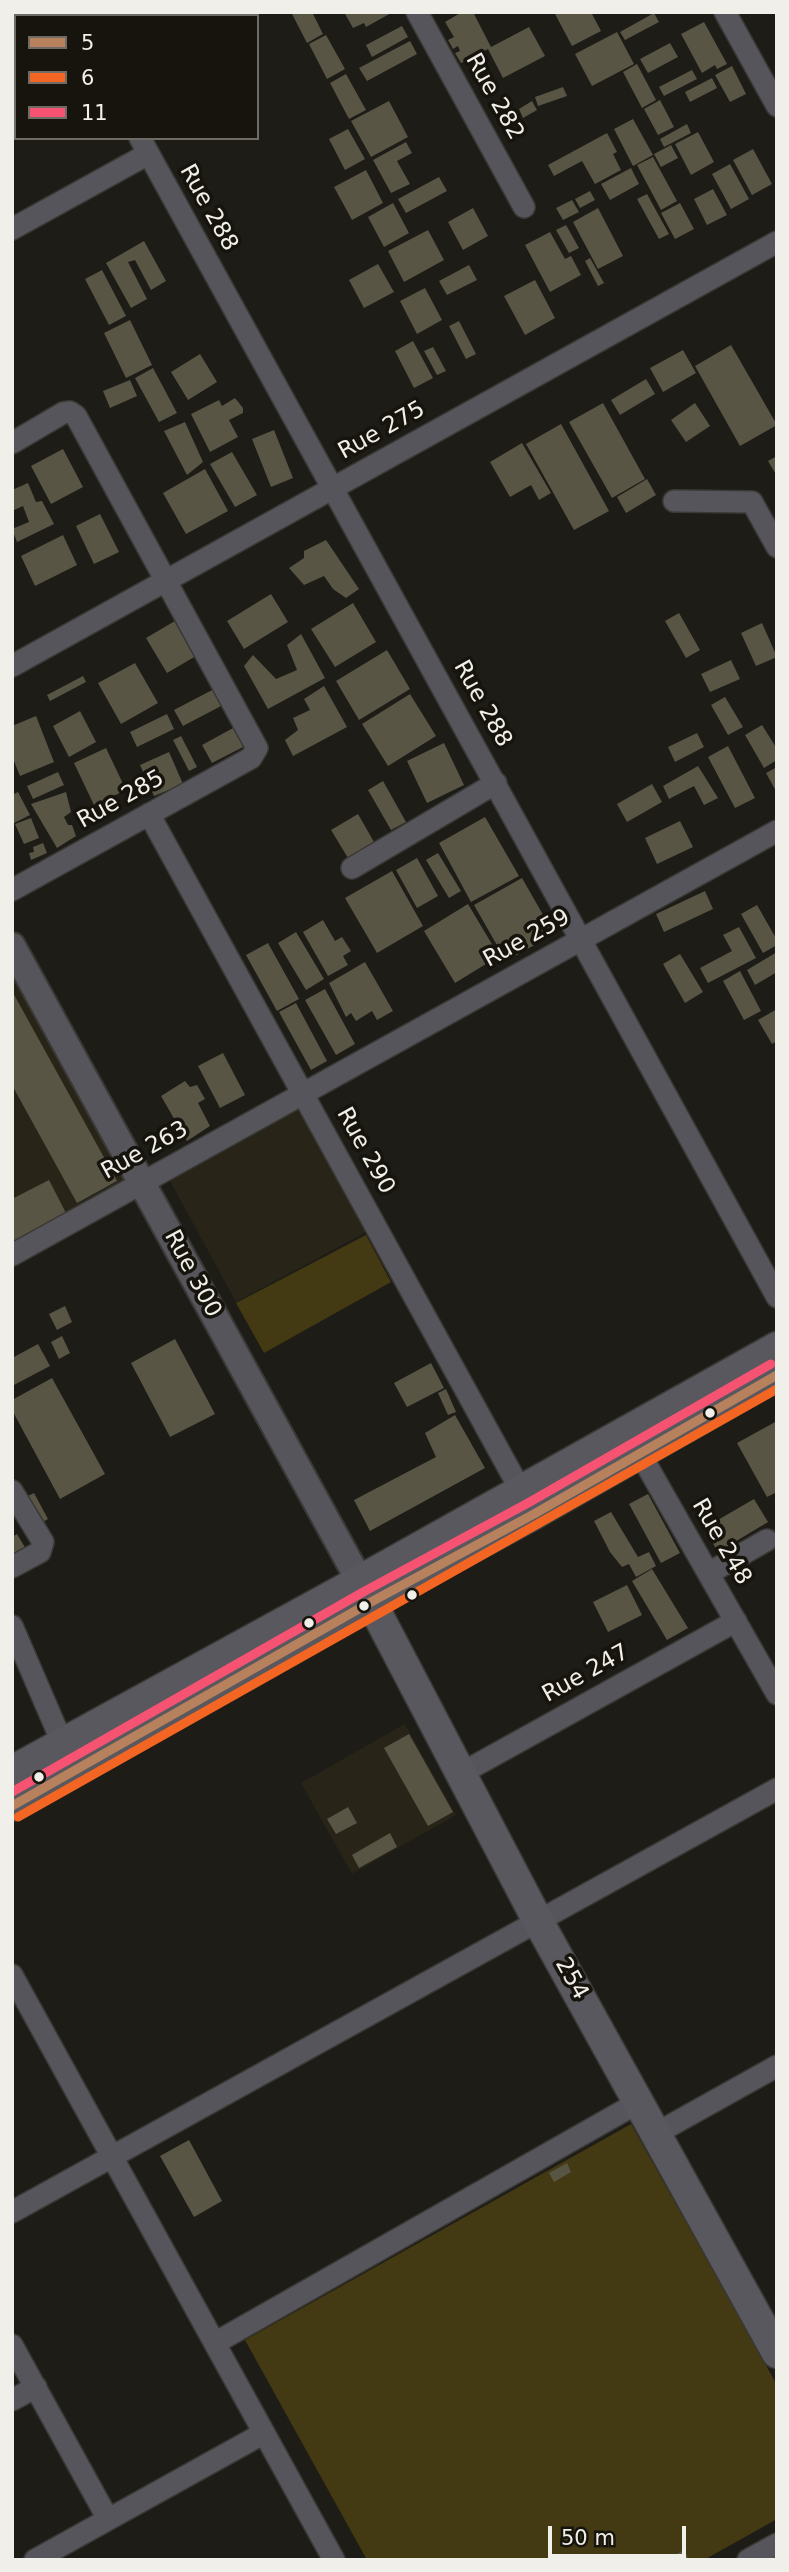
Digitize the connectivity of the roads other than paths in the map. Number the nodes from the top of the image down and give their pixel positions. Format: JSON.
{"nodes":[{"id":1,"x":417,"y":12,"type":"edge"},
{"id":2,"x":725,"y":12,"type":"edge"},
{"id":3,"x":769,"y":72,"type":"edge"},
{"id":4,"x":777,"y":106,"type":"edge"},
{"id":5,"x":144,"y":146,"type":"edge"},
{"id":6,"x":524,"y":207,"type":"dead end"},
{"id":7,"x":12,"y":229,"type":"edge"},
{"id":8,"x":777,"y":242,"type":"edge"},
{"id":9,"x":12,"y":443,"type":"edge"},
{"id":10,"x":333,"y":488,"type":"junction"},
{"id":11,"x":674,"y":501,"type":"dead end"},
{"id":12,"x":777,"y":547,"type":"edge"},
{"id":13,"x":166,"y":580,"type":"junction"},
{"id":14,"x":12,"y":666,"type":"edge"},
{"id":15,"x":496,"y":783,"type":"junction"},
{"id":16,"x":149,"y":814,"type":"junction"},
{"id":17,"x":777,"y":831,"type":"edge"},
{"id":18,"x":352,"y":868,"type":"dead end"},
{"id":19,"x":12,"y":890,"type":"edge"},
{"id":20,"x":582,"y":939,"type":"junction"},
{"id":21,"x":12,"y":946,"type":"edge"},
{"id":22,"x":303,"y":1094,"type":"junction"},
{"id":23,"x":143,"y":1182,"type":"junction"},
{"id":24,"x":12,"y":1255,"type":"edge"},
{"id":25,"x":777,"y":1297,"type":"edge"},
{"id":26,"x":777,"y":1347,"type":"edge"},
{"id":27,"x":777,"y":1375,"type":"edge"},
{"id":28,"x":634,"y":1442,"type":"junction"},
{"id":29,"x":12,"y":1491,"type":"edge"},
{"id":30,"x":528,"y":1502,"type":"junction"},
{"id":31,"x":767,"y":1540,"type":"dead end"},
{"id":32,"x":12,"y":1567,"type":"edge"},
{"id":33,"x":709,"y":1573,"type":"junction"},
{"id":34,"x":365,"y":1592,"type":"junction"},
{"id":35,"x":736,"y":1621,"type":"junction"},
{"id":36,"x":12,"y":1626,"type":"edge"},
{"id":37,"x":777,"y":1694,"type":"edge"},
{"id":38,"x":69,"y":1757,"type":"junction"},
{"id":39,"x":12,"y":1771,"type":"edge"},
{"id":40,"x":460,"y":1774,"type":"junction"},
{"id":41,"x":777,"y":1789,"type":"edge"},
{"id":42,"x":12,"y":1806,"type":"edge"},
{"id":43,"x":538,"y":1921,"type":"junction"},
{"id":44,"x":12,"y":1975,"type":"edge"},
{"id":45,"x":777,"y":2066,"type":"edge"},
{"id":46,"x":639,"y":2102,"type":"junction"},
{"id":47,"x":657,"y":2133,"type":"junction"},
{"id":48,"x":112,"y":2157,"type":"junction"},
{"id":49,"x":12,"y":2213,"type":"edge"},
{"id":50,"x":215,"y":2343,"type":"junction"},
{"id":51,"x":12,"y":2345,"type":"edge"},
{"id":52,"x":777,"y":2353,"type":"edge"},
{"id":53,"x":36,"y":2387,"type":"junction"},
{"id":54,"x":12,"y":2400,"type":"edge"},
{"id":55,"x":264,"y":2433,"type":"junction"},
{"id":56,"x":108,"y":2519,"type":"junction"},
{"id":57,"x":777,"y":2544,"type":"edge"},
{"id":58,"x":35,"y":2560,"type":"edge"},
{"id":59,"x":334,"y":2560,"type":"edge"},
{"id":60,"x":748,"y":2560,"type":"edge"}],
"edges":[{"from":1,"to":6,"type":"street","name":"Rue 282"},
{"from":2,"to":3,"type":"street"},
{"from":3,"to":4,"type":"street"},
{"from":5,"to":7,"type":"street"},
{"from":5,"to":10,"type":"street","name":"Rue 288"},
{"from":8,"to":10,"type":"street","name":"Rue 275"},
{"from":9,"to":13,"type":"street"},
{"from":10,"to":13,"type":"street","name":"Rue 275"},
{"from":10,"to":15,"type":"street","name":"Rue 288"},
{"from":11,"to":12,"type":"street"},
{"from":13,"to":14,"type":"street","name":"Rue 275"},
{"from":13,"to":16,"type":"street","name":"Rue 285"},
{"from":15,"to":18,"type":"street"},
{"from":15,"to":20,"type":"street","name":"Rue 288"},
{"from":16,"to":19,"type":"street","name":"Rue 285"},
{"from":16,"to":22,"type":"street","name":"Rue 290"},
{"from":17,"to":20,"type":"street","name":"Rue 259"},
{"from":20,"to":22,"type":"street","name":"Rue 259"},
{"from":20,"to":25,"type":"street","name":"Rue 288"},
{"from":21,"to":23,"type":"street","name":"Rue 300"},
{"from":22,"to":23,"type":"street","name":"Rue 263"},
{"from":22,"to":30,"type":"street","name":"Rue 290"},
{"from":23,"to":24,"type":"street","name":"Rue 263"},
{"from":23,"to":34,"type":"street","name":"Rue 300"},
{"from":26,"to":28,"type":"main road"},
{"from":27,"to":28,"type":"main road"},
{"from":28,"to":30,"type":"main road"},
{"from":28,"to":33,"type":"street","name":"Rue 248"},
{"from":29,"to":32,"type":"street"},
{"from":30,"to":34,"type":"main road"},
{"from":31,"to":33,"type":"street"},
{"from":33,"to":35,"type":"street","name":"Rue 248"},
{"from":34,"to":38,"type":"main road"},
{"from":34,"to":40,"type":"main road","name":"254"},
{"from":35,"to":37,"type":"street","name":"Rue 248"},
{"from":35,"to":40,"type":"street","name":"Rue 247"},
{"from":36,"to":38,"type":"street"},
{"from":38,"to":39,"type":"main road"},
{"from":38,"to":42,"type":"main road"},
{"from":40,"to":43,"type":"main road","name":"254"},
{"from":41,"to":43,"type":"street"},
{"from":43,"to":46,"type":"main road","name":"254"},
{"from":43,"to":48,"type":"street"},
{"from":44,"to":48,"type":"street"},
{"from":45,"to":47,"type":"street"},
{"from":46,"to":47,"type":"main road","name":"254"},
{"from":46,"to":50,"type":"street"},
{"from":47,"to":52,"type":"main road","name":"254"},
{"from":48,"to":49,"type":"street"},
{"from":48,"to":50,"type":"street"},
{"from":50,"to":55,"type":"street"},
{"from":51,"to":53,"type":"street"},
{"from":53,"to":54,"type":"street"},
{"from":53,"to":56,"type":"street"},
{"from":55,"to":56,"type":"street"},
{"from":55,"to":59,"type":"street"},
{"from":56,"to":58,"type":"street"},
{"from":57,"to":60,"type":"street"}]}
